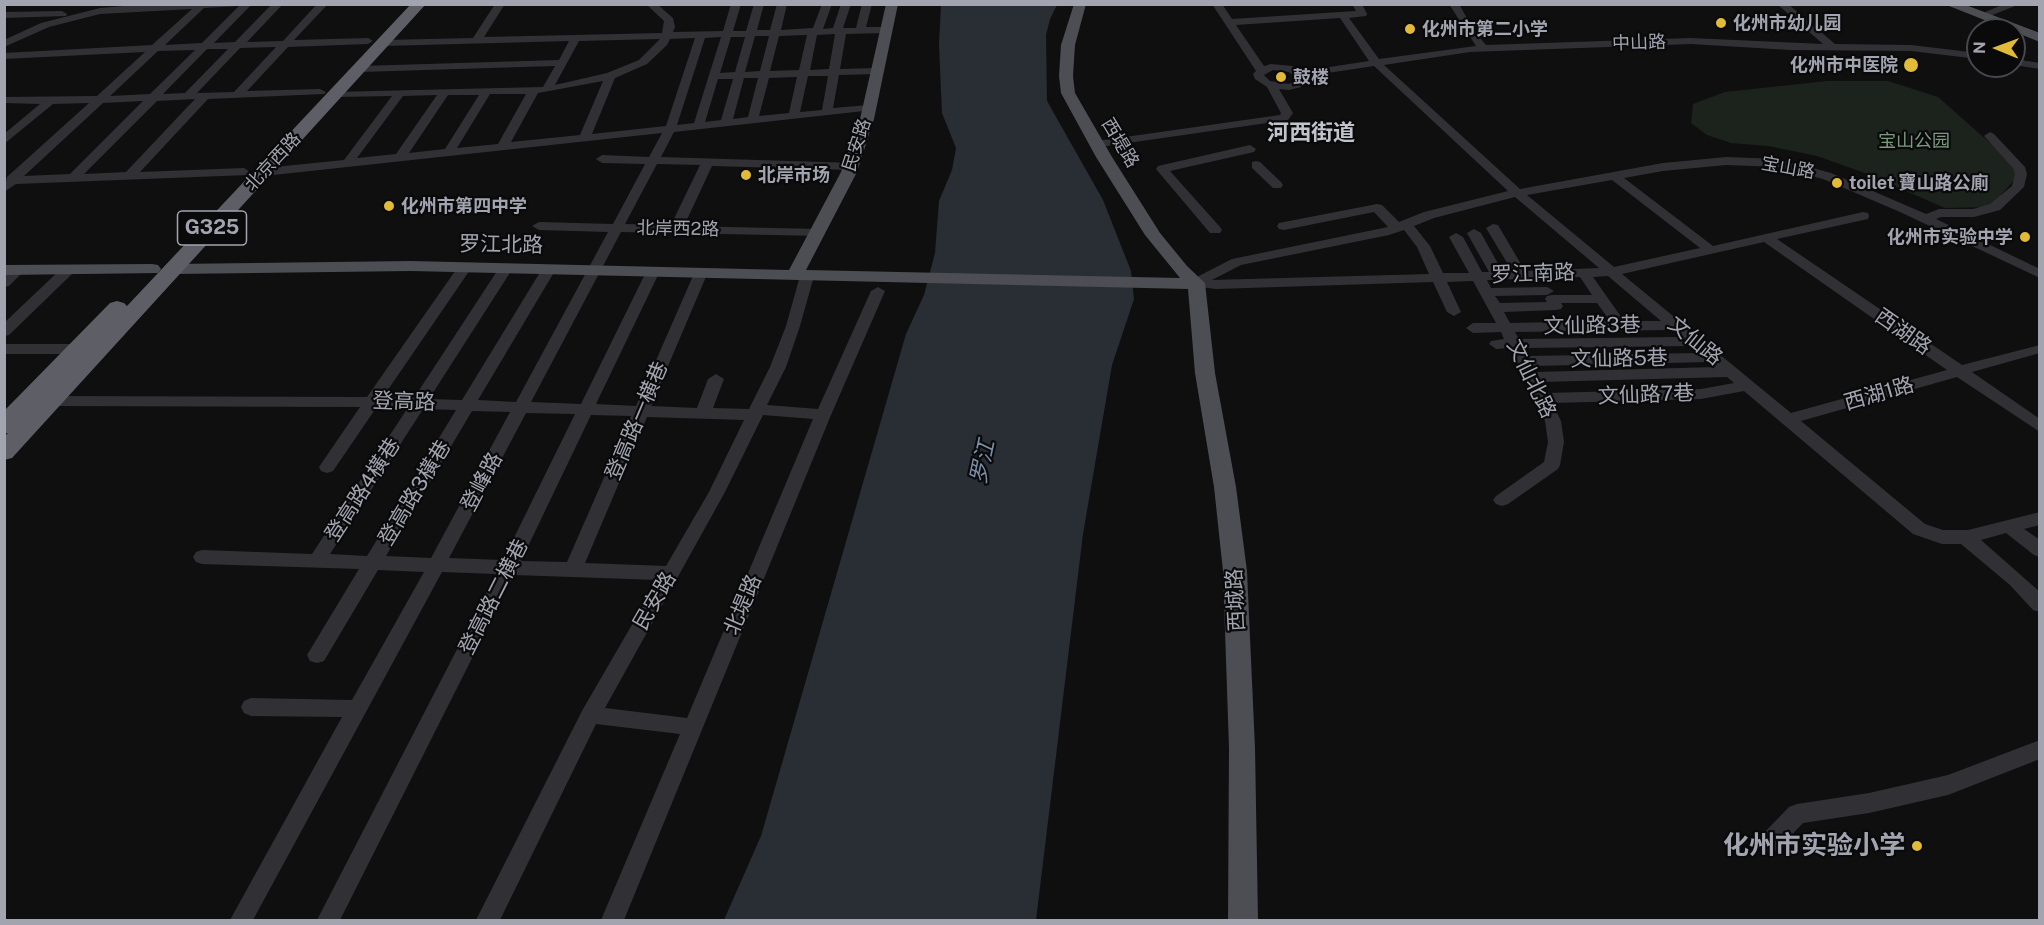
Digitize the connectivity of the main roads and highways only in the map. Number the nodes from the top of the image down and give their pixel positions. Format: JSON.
{"nodes":[{"id":1,"x":403,"y":4,"type":"edge"},
{"id":2,"x":419,"y":4,"type":"edge"},
{"id":3,"x":892,"y":4,"type":"edge"},
{"id":4,"x":1080,"y":4,"type":"edge"},
{"id":5,"x":1950,"y":4,"type":"edge"},
{"id":6,"x":2040,"y":38,"type":"edge"},
{"id":7,"x":376,"y":42,"type":"junction"},
{"id":8,"x":328,"y":93,"type":"junction"},
{"id":9,"x":152,"y":269,"type":"junction"},
{"id":10,"x":175,"y":269,"type":"junction"},
{"id":11,"x":11,"y":270,"type":"edge"},
{"id":12,"x":809,"y":276,"type":"junction"},
{"id":13,"x":1196,"y":283,"type":"junction"},
{"id":14,"x":11,"y":412,"type":"edge"},
{"id":15,"x":4,"y":426,"type":"edge"},
{"id":16,"x":4,"y":452,"type":"edge"},
{"id":17,"x":1243,"y":921,"type":"edge"}],
"edges":[{"from":1,"to":7,"type":"highway","name":"北京西路","number":"G325"},
{"from":2,"to":7,"type":"highway","name":"北京西路","number":"G325"},
{"from":3,"to":12,"type":"main road","name":"民安路"},
{"from":4,"to":13,"type":"main road","name":"西堤路"},
{"from":5,"to":6,"type":"main road"},
{"from":7,"to":8,"type":"highway","name":"北京西路","number":"G325"},
{"from":7,"to":8,"type":"highway","name":"北京西路","number":"G325"},
{"from":8,"to":9,"type":"highway","name":"北京西路","number":"G325"},
{"from":8,"to":10,"type":"highway","name":"北京西路","number":"G325"},
{"from":9,"to":11,"type":"main road"},
{"from":9,"to":14,"type":"highway","name":"北京西路","number":"G325"},
{"from":10,"to":12,"type":"main road","name":"罗江北路"},
{"from":10,"to":16,"type":"highway","name":"北京西路","number":"G325"},
{"from":12,"to":13,"type":"main road","name":"罗江北路"},
{"from":13,"to":17,"type":"main road","name":"西城路"},
{"from":14,"to":15,"type":"highway","name":"北京西路","number":"G325"}]}
